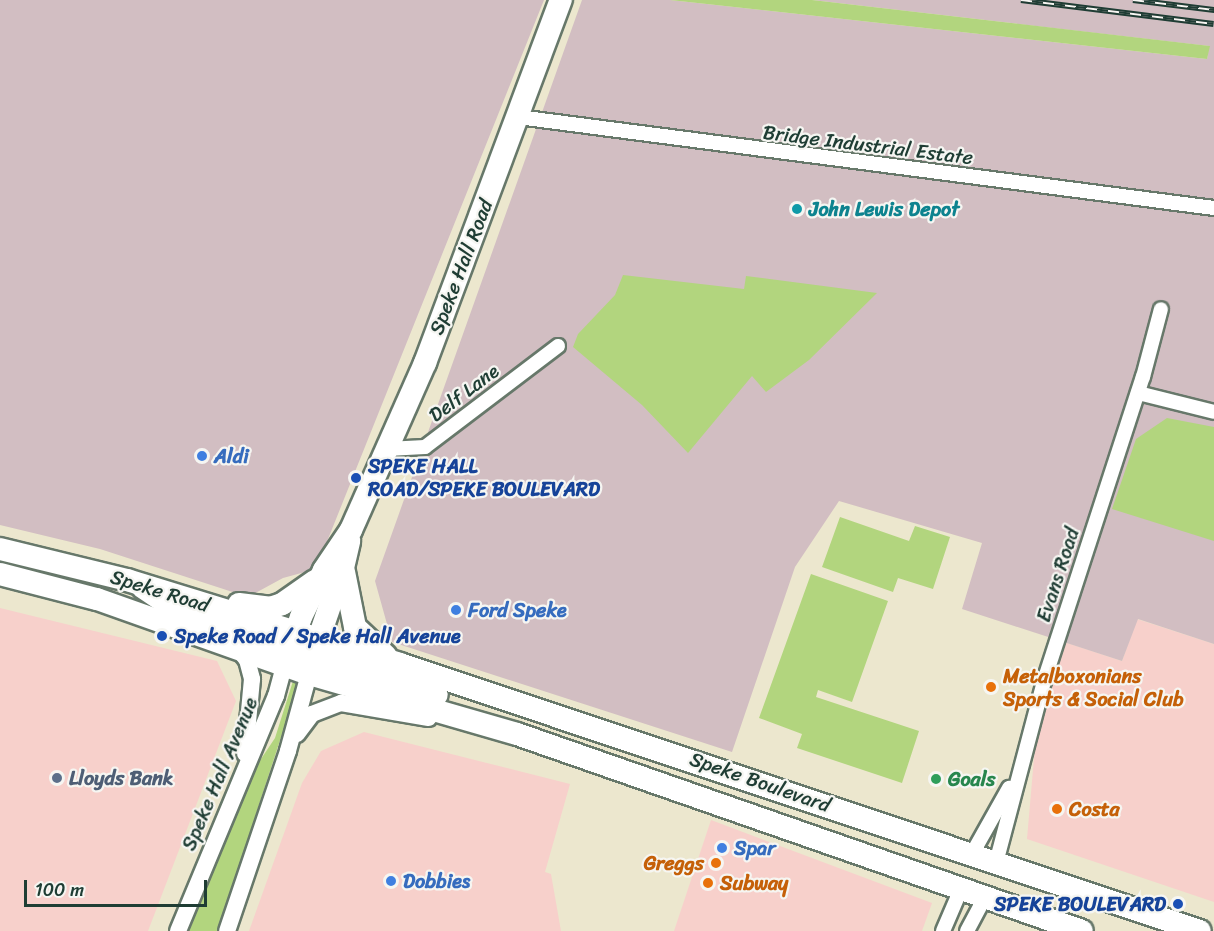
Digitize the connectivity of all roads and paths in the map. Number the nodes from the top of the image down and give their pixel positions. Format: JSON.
{"nodes":[{"id":1,"x":561,"y":0,"type":"edge"},
{"id":2,"x":518,"y":117,"type":"junction"},
{"id":3,"x":1214,"y":208,"type":"edge"},
{"id":4,"x":1161,"y":309,"type":"dead end"},
{"id":5,"x":558,"y":346,"type":"dead end"},
{"id":6,"x":1138,"y":393,"type":"junction"},
{"id":7,"x":1214,"y":412,"type":"edge"},
{"id":8,"x":387,"y":449,"type":"junction"},
{"id":9,"x":0,"y":549,"type":"edge"},
{"id":10,"x":334,"y":569,"type":"junction"},
{"id":11,"x":0,"y":574,"type":"edge"},
{"id":12,"x":127,"y":580,"type":"junction"},
{"id":13,"x":290,"y":649,"type":"junction"},
{"id":14,"x":239,"y":650,"type":"junction"},
{"id":15,"x":313,"y":657,"type":"junction"},
{"id":16,"x":400,"y":664,"type":"junction"},
{"id":17,"x":517,"y":734,"type":"junction"},
{"id":18,"x":288,"y":751,"type":"junction"},
{"id":19,"x":1018,"y":770,"type":"junction"},
{"id":20,"x":243,"y":773,"type":"junction"},
{"id":21,"x":972,"y":854,"type":"junction"},
{"id":22,"x":996,"y":863,"type":"junction"},
{"id":23,"x":962,"y":889,"type":"junction"},
{"id":24,"x":985,"y":897,"type":"junction"},
{"id":25,"x":178,"y":931,"type":"edge"},
{"id":26,"x":227,"y":931,"type":"edge"},
{"id":27,"x":943,"y":931,"type":"edge"},
{"id":28,"x":967,"y":931,"type":"edge"},
{"id":29,"x":1082,"y":931,"type":"edge"},
{"id":30,"x":1200,"y":931,"type":"edge"}],
"edges":[{"from":1,"to":2,"type":"highway","name":"Speke Hall Road"},
{"from":2,"to":3,"type":"street","name":"Bridge Industrial Estate"},
{"from":2,"to":8,"type":"highway","name":"Speke Hall Road"},
{"from":4,"to":6,"type":"street","name":"Evans Road"},
{"from":5,"to":8,"type":"street","name":"Delf Lane"},
{"from":6,"to":7,"type":"street"},
{"from":6,"to":19,"type":"street","name":"Evans Road"},
{"from":8,"to":10,"type":"highway","name":"Speke Hall Road"},
{"from":9,"to":12,"type":"highway","name":"Speke Road"},
{"from":10,"to":12,"type":"highway"},
{"from":10,"to":13,"type":"highway","name":"Speke Hall Road"},
{"from":10,"to":15,"type":"highway","name":"Speke Hall Road"},
{"from":10,"to":16,"type":"highway"},
{"from":11,"to":14,"type":"highway","name":"Speke Road"},
{"from":12,"to":13,"type":"highway","name":"Speke Road"},
{"from":13,"to":14,"type":"highway","name":"Speke Road"},
{"from":13,"to":15,"type":"highway","name":"Speke Boulevard"},
{"from":13,"to":15,"type":"highway"},
{"from":13,"to":20,"type":"street","name":"Speke Hall Avenue"},
{"from":14,"to":20,"type":"street"},
{"from":15,"to":16,"type":"highway","name":"Speke Boulevard"},
{"from":15,"to":17,"type":"highway","name":"Speke Boulevard"},
{"from":15,"to":18,"type":"street"},
{"from":16,"to":21,"type":"highway","name":"Speke Boulevard"},
{"from":17,"to":18,"type":"street"},
{"from":17,"to":23,"type":"highway","name":"Speke Boulevard"},
{"from":18,"to":26,"type":"street"},
{"from":19,"to":21,"type":"street","name":"Evans Road"},
{"from":19,"to":22,"type":"street","name":"Evans Road"},
{"from":20,"to":25,"type":"street","name":"Speke Hall Avenue"},
{"from":21,"to":22,"type":"highway","name":"Speke Boulevard"},
{"from":21,"to":23,"type":"highway"},
{"from":22,"to":24,"type":"highway"},
{"from":22,"to":30,"type":"highway","name":"Speke Boulevard"},
{"from":23,"to":24,"type":"highway","name":"Speke Boulevard"},
{"from":23,"to":27,"type":"street"},
{"from":24,"to":28,"type":"street"},
{"from":24,"to":29,"type":"highway","name":"Speke Boulevard"}]}
